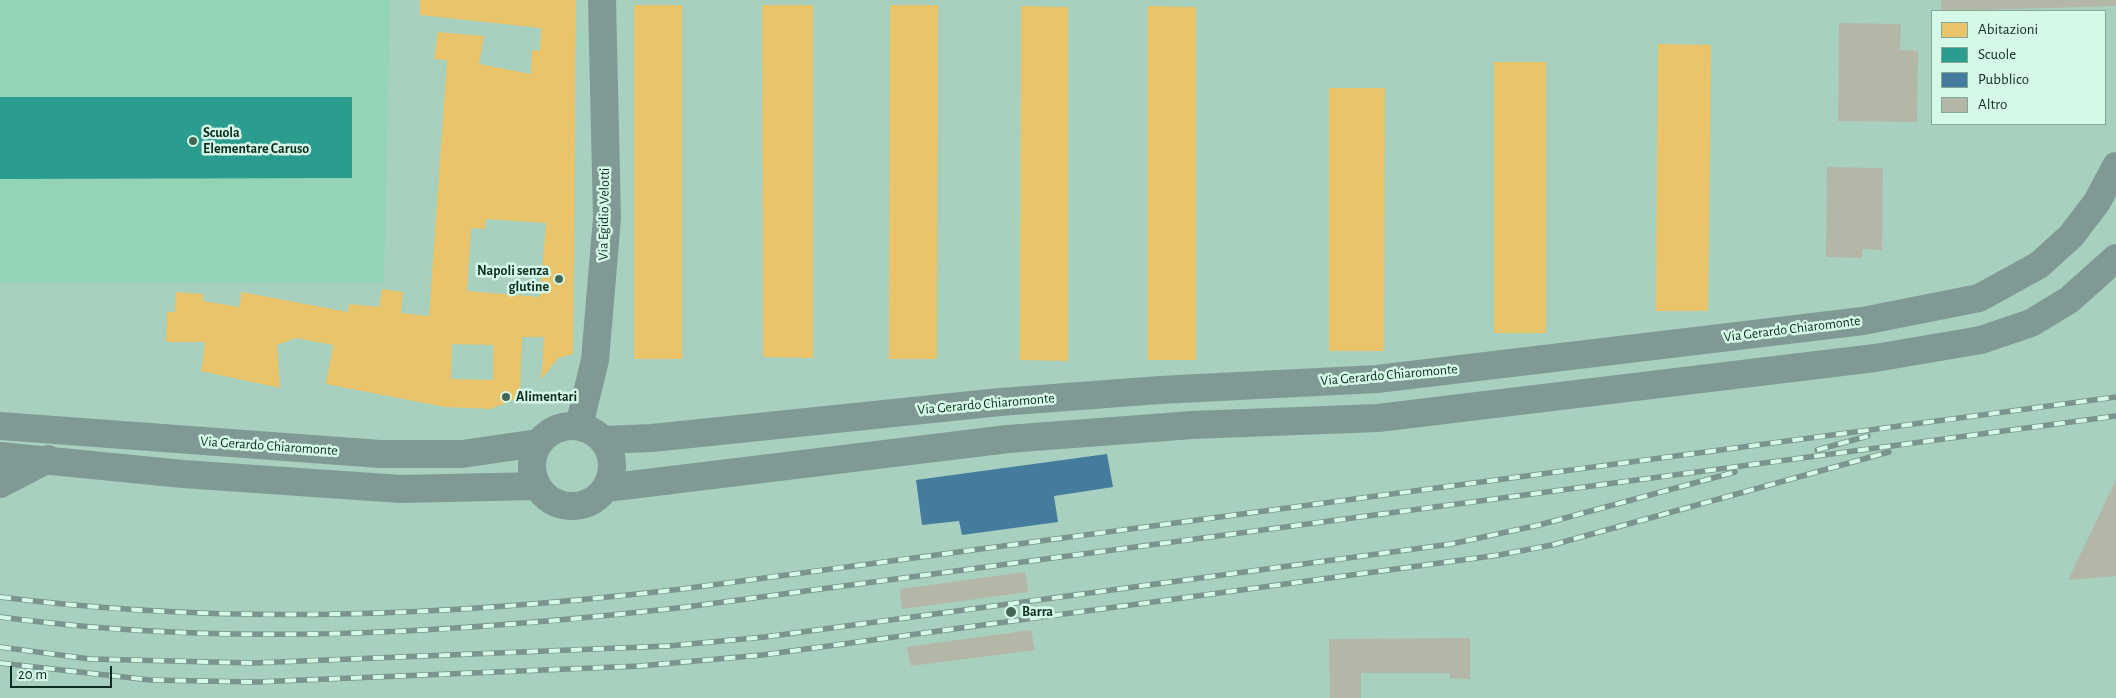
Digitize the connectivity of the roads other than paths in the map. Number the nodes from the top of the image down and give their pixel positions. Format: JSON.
{"nodes":[{"id":1,"x":602,"y":0,"type":"edge"},
{"id":2,"x":2116,"y":166,"type":"edge"},
{"id":3,"x":2116,"y":258,"type":"edge"},
{"id":4,"x":0,"y":426,"type":"edge"},
{"id":5,"x":579,"y":426,"type":"junction"},
{"id":6,"x":603,"y":440,"type":"junction"},
{"id":7,"x":538,"y":443,"type":"junction"},
{"id":8,"x":0,"y":456,"type":"edge"},
{"id":9,"x":48,"y":459,"type":"junction"},
{"id":10,"x":0,"y":484,"type":"edge"},
{"id":11,"x":537,"y":486,"type":"junction"},
{"id":12,"x":606,"y":488,"type":"junction"}],
"edges":[{"from":1,"to":5,"type":"street","name":"Via Egidio Velotti"},
{"from":2,"to":6,"type":"street","name":"Via Gerardo Chiaromonte"},
{"from":3,"to":12,"type":"street"},
{"from":4,"to":7,"type":"street","name":"Via Gerardo Chiaromonte"},
{"from":5,"to":6,"type":"street"},
{"from":5,"to":7,"type":"street"},
{"from":6,"to":12,"type":"street"},
{"from":7,"to":11,"type":"street"},
{"from":8,"to":9,"type":"street"},
{"from":9,"to":10,"type":"street"},
{"from":9,"to":11,"type":"street"},
{"from":11,"to":12,"type":"street"}]}
